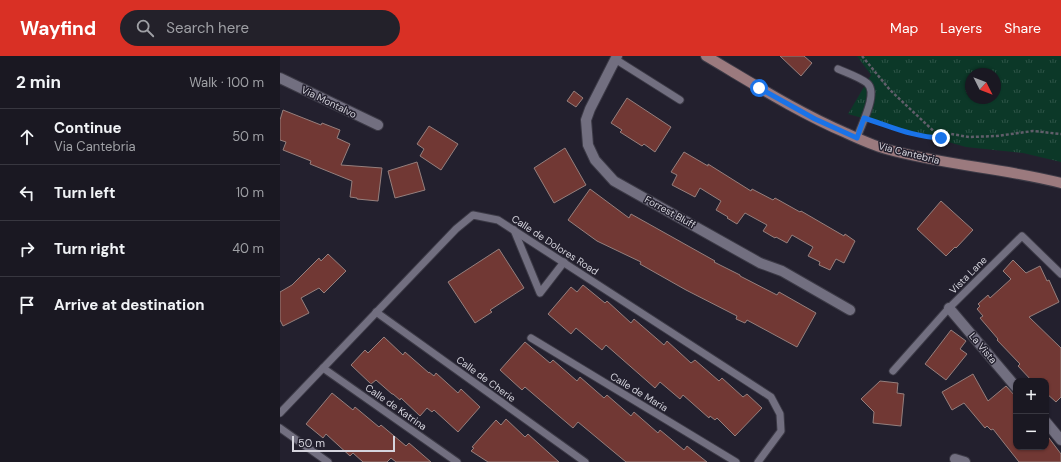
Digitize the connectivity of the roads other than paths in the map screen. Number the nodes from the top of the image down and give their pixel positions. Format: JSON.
{"nodes":[{"id":1,"x":706,"y":56,"type":"edge"},
{"id":2,"x":616,"y":57,"type":"edge"},
{"id":3,"x":838,"y":69,"type":"dead end"},
{"id":4,"x":280,"y":78,"type":"edge"},
{"id":5,"x":680,"y":100,"type":"dead end"},
{"id":6,"x":378,"y":125,"type":"dead end"},
{"id":7,"x":857,"y":138,"type":"junction"},
{"id":8,"x":1061,"y":183,"type":"edge"},
{"id":9,"x":514,"y":230,"type":"junction"},
{"id":10,"x":564,"y":262,"type":"junction"},
{"id":11,"x":1061,"y":274,"type":"edge"},
{"id":12,"x":949,"y":308,"type":"junction"},
{"id":13,"x":850,"y":310,"type":"dead end"},
{"id":14,"x":376,"y":312,"type":"junction"},
{"id":15,"x":531,"y":338,"type":"dead end"},
{"id":16,"x":323,"y":368,"type":"junction"},
{"id":17,"x":893,"y":371,"type":"dead end"},
{"id":18,"x":1013,"y":383,"type":"edge"},
{"id":19,"x":280,"y":412,"type":"edge"},
{"id":20,"x":1049,"y":426,"type":"edge"},
{"id":21,"x":280,"y":428,"type":"edge"},
{"id":22,"x":1061,"y":440,"type":"edge"},
{"id":23,"x":328,"y":462,"type":"edge"},
{"id":24,"x":457,"y":462,"type":"edge"},
{"id":25,"x":585,"y":462,"type":"edge"},
{"id":26,"x":736,"y":462,"type":"edge"},
{"id":27,"x":758,"y":462,"type":"edge"}],
"edges":[{"from":1,"to":7,"type":"main road","name":"Via Cantebria"},
{"from":2,"to":5,"type":"lane"},
{"from":2,"to":13,"type":"street","name":"Forrest Bluff"},
{"from":3,"to":7,"type":"lane"},
{"from":4,"to":6,"type":"street","name":"Via Montalvo"},
{"from":7,"to":8,"type":"main road","name":"Via Cantebria"},
{"from":9,"to":10,"type":"lane","name":"Calle de Dolores Road"},
{"from":9,"to":10,"type":"lane"},
{"from":9,"to":14,"type":"lane","name":"Calle de Dolores Road"},
{"from":10,"to":27,"type":"lane","name":"Calle de Dolores Road"},
{"from":11,"to":12,"type":"lane","name":"Vista Lane"},
{"from":12,"to":17,"type":"lane","name":"Vista Lane"},
{"from":12,"to":18,"type":"street","name":"La Vista"},
{"from":14,"to":16,"type":"lane","name":"Calle de Dolores Road"},
{"from":14,"to":25,"type":"lane","name":"Calle de Cherie"},
{"from":15,"to":26,"type":"lane","name":"Calle de Maria"},
{"from":16,"to":19,"type":"lane","name":"Calle de Dolores Road"},
{"from":16,"to":24,"type":"lane","name":"Calle de Katrina"},
{"from":20,"to":22,"type":"street"},
{"from":21,"to":23,"type":"lane"}]}
